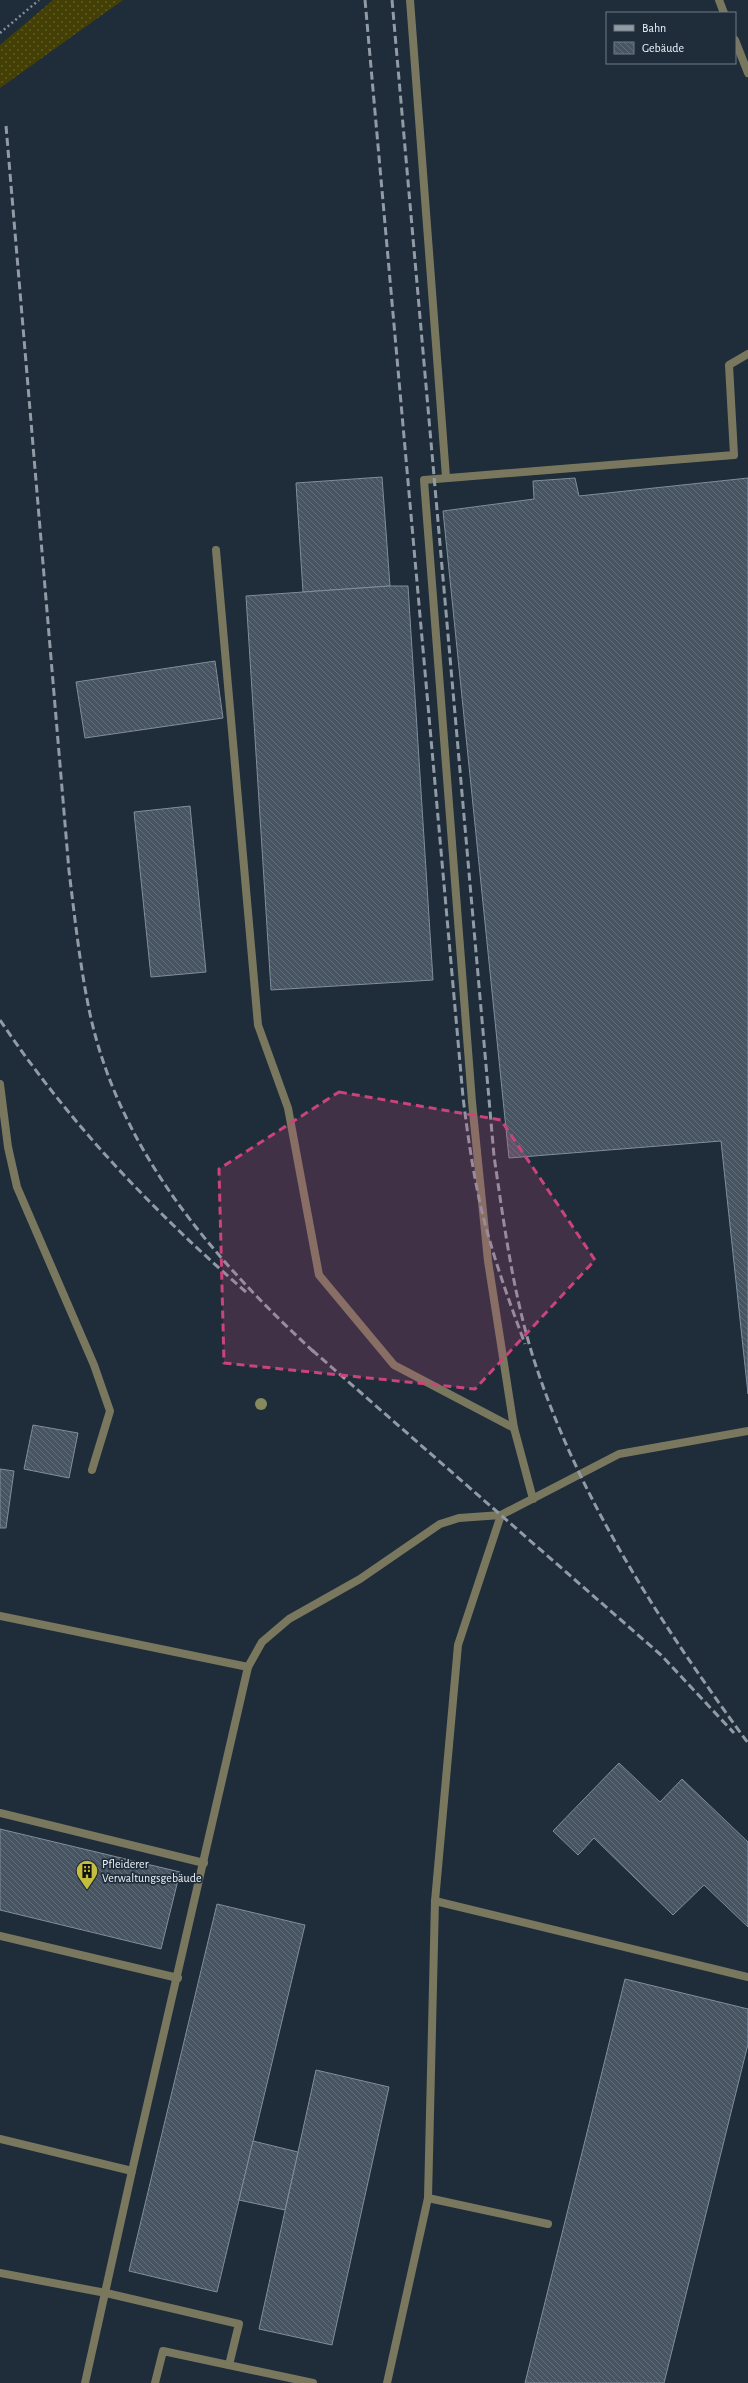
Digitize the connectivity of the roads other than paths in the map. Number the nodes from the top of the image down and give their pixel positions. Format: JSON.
{"nodes":[{"id":1,"x":410,"y":0,"type":"edge"},
{"id":2,"x":719,"y":0,"type":"edge"},
{"id":3,"x":724,"y":12,"type":"edge"},
{"id":4,"x":736,"y":43,"type":"edge"},
{"id":5,"x":748,"y":73,"type":"edge"},
{"id":6,"x":748,"y":354,"type":"edge"},
{"id":7,"x":446,"y":477,"type":"junction"},
{"id":8,"x":216,"y":550,"type":"dead end"},
{"id":9,"x":0,"y":1084,"type":"edge"},
{"id":10,"x":514,"y":1428,"type":"junction"},
{"id":11,"x":748,"y":1431,"type":"edge"},
{"id":12,"x":92,"y":1470,"type":"dead end"},
{"id":13,"x":533,"y":1499,"type":"junction"},
{"id":14,"x":501,"y":1515,"type":"junction"},
{"id":15,"x":0,"y":1616,"type":"edge"},
{"id":16,"x":248,"y":1667,"type":"junction"},
{"id":17,"x":0,"y":1813,"type":"edge"},
{"id":18,"x":204,"y":1862,"type":"junction"},
{"id":19,"x":435,"y":1901,"type":"junction"},
{"id":20,"x":0,"y":1936,"type":"edge"},
{"id":21,"x":748,"y":1977,"type":"edge"},
{"id":22,"x":178,"y":1978,"type":"junction"},
{"id":23,"x":0,"y":2139,"type":"edge"},
{"id":24,"x":132,"y":2171,"type":"junction"},
{"id":25,"x":428,"y":2198,"type":"junction"},
{"id":26,"x":548,"y":2224,"type":"dead end"},
{"id":27,"x":0,"y":2273,"type":"edge"},
{"id":28,"x":106,"y":2293,"type":"junction"},
{"id":29,"x":229,"y":2365,"type":"junction"},
{"id":30,"x":296,"y":2381,"type":"edge"},
{"id":31,"x":86,"y":2383,"type":"edge"},
{"id":32,"x":155,"y":2383,"type":"edge"},
{"id":33,"x":313,"y":2383,"type":"edge"},
{"id":34,"x":387,"y":2383,"type":"edge"}],
"edges":[{"from":1,"to":7,"type":"lane"},
{"from":2,"to":3,"type":"lane"},
{"from":4,"to":5,"type":"lane"},
{"from":6,"to":7,"type":"lane"},
{"from":7,"to":10,"type":"lane"},
{"from":8,"to":10,"type":"lane"},
{"from":9,"to":12,"type":"lane"},
{"from":10,"to":13,"type":"lane"},
{"from":11,"to":13,"type":"lane"},
{"from":13,"to":14,"type":"lane"},
{"from":14,"to":16,"type":"lane"},
{"from":14,"to":19,"type":"lane"},
{"from":15,"to":16,"type":"lane"},
{"from":16,"to":18,"type":"lane"},
{"from":17,"to":18,"type":"lane"},
{"from":18,"to":22,"type":"lane"},
{"from":19,"to":21,"type":"lane"},
{"from":19,"to":25,"type":"lane"},
{"from":20,"to":22,"type":"lane"},
{"from":22,"to":24,"type":"lane"},
{"from":23,"to":24,"type":"lane"},
{"from":24,"to":28,"type":"lane"},
{"from":25,"to":26,"type":"lane"},
{"from":25,"to":34,"type":"lane"},
{"from":27,"to":28,"type":"lane"},
{"from":28,"to":29,"type":"lane"},
{"from":28,"to":31,"type":"lane"},
{"from":29,"to":30,"type":"lane"},
{"from":29,"to":32,"type":"lane"},
{"from":30,"to":33,"type":"lane"}]}
